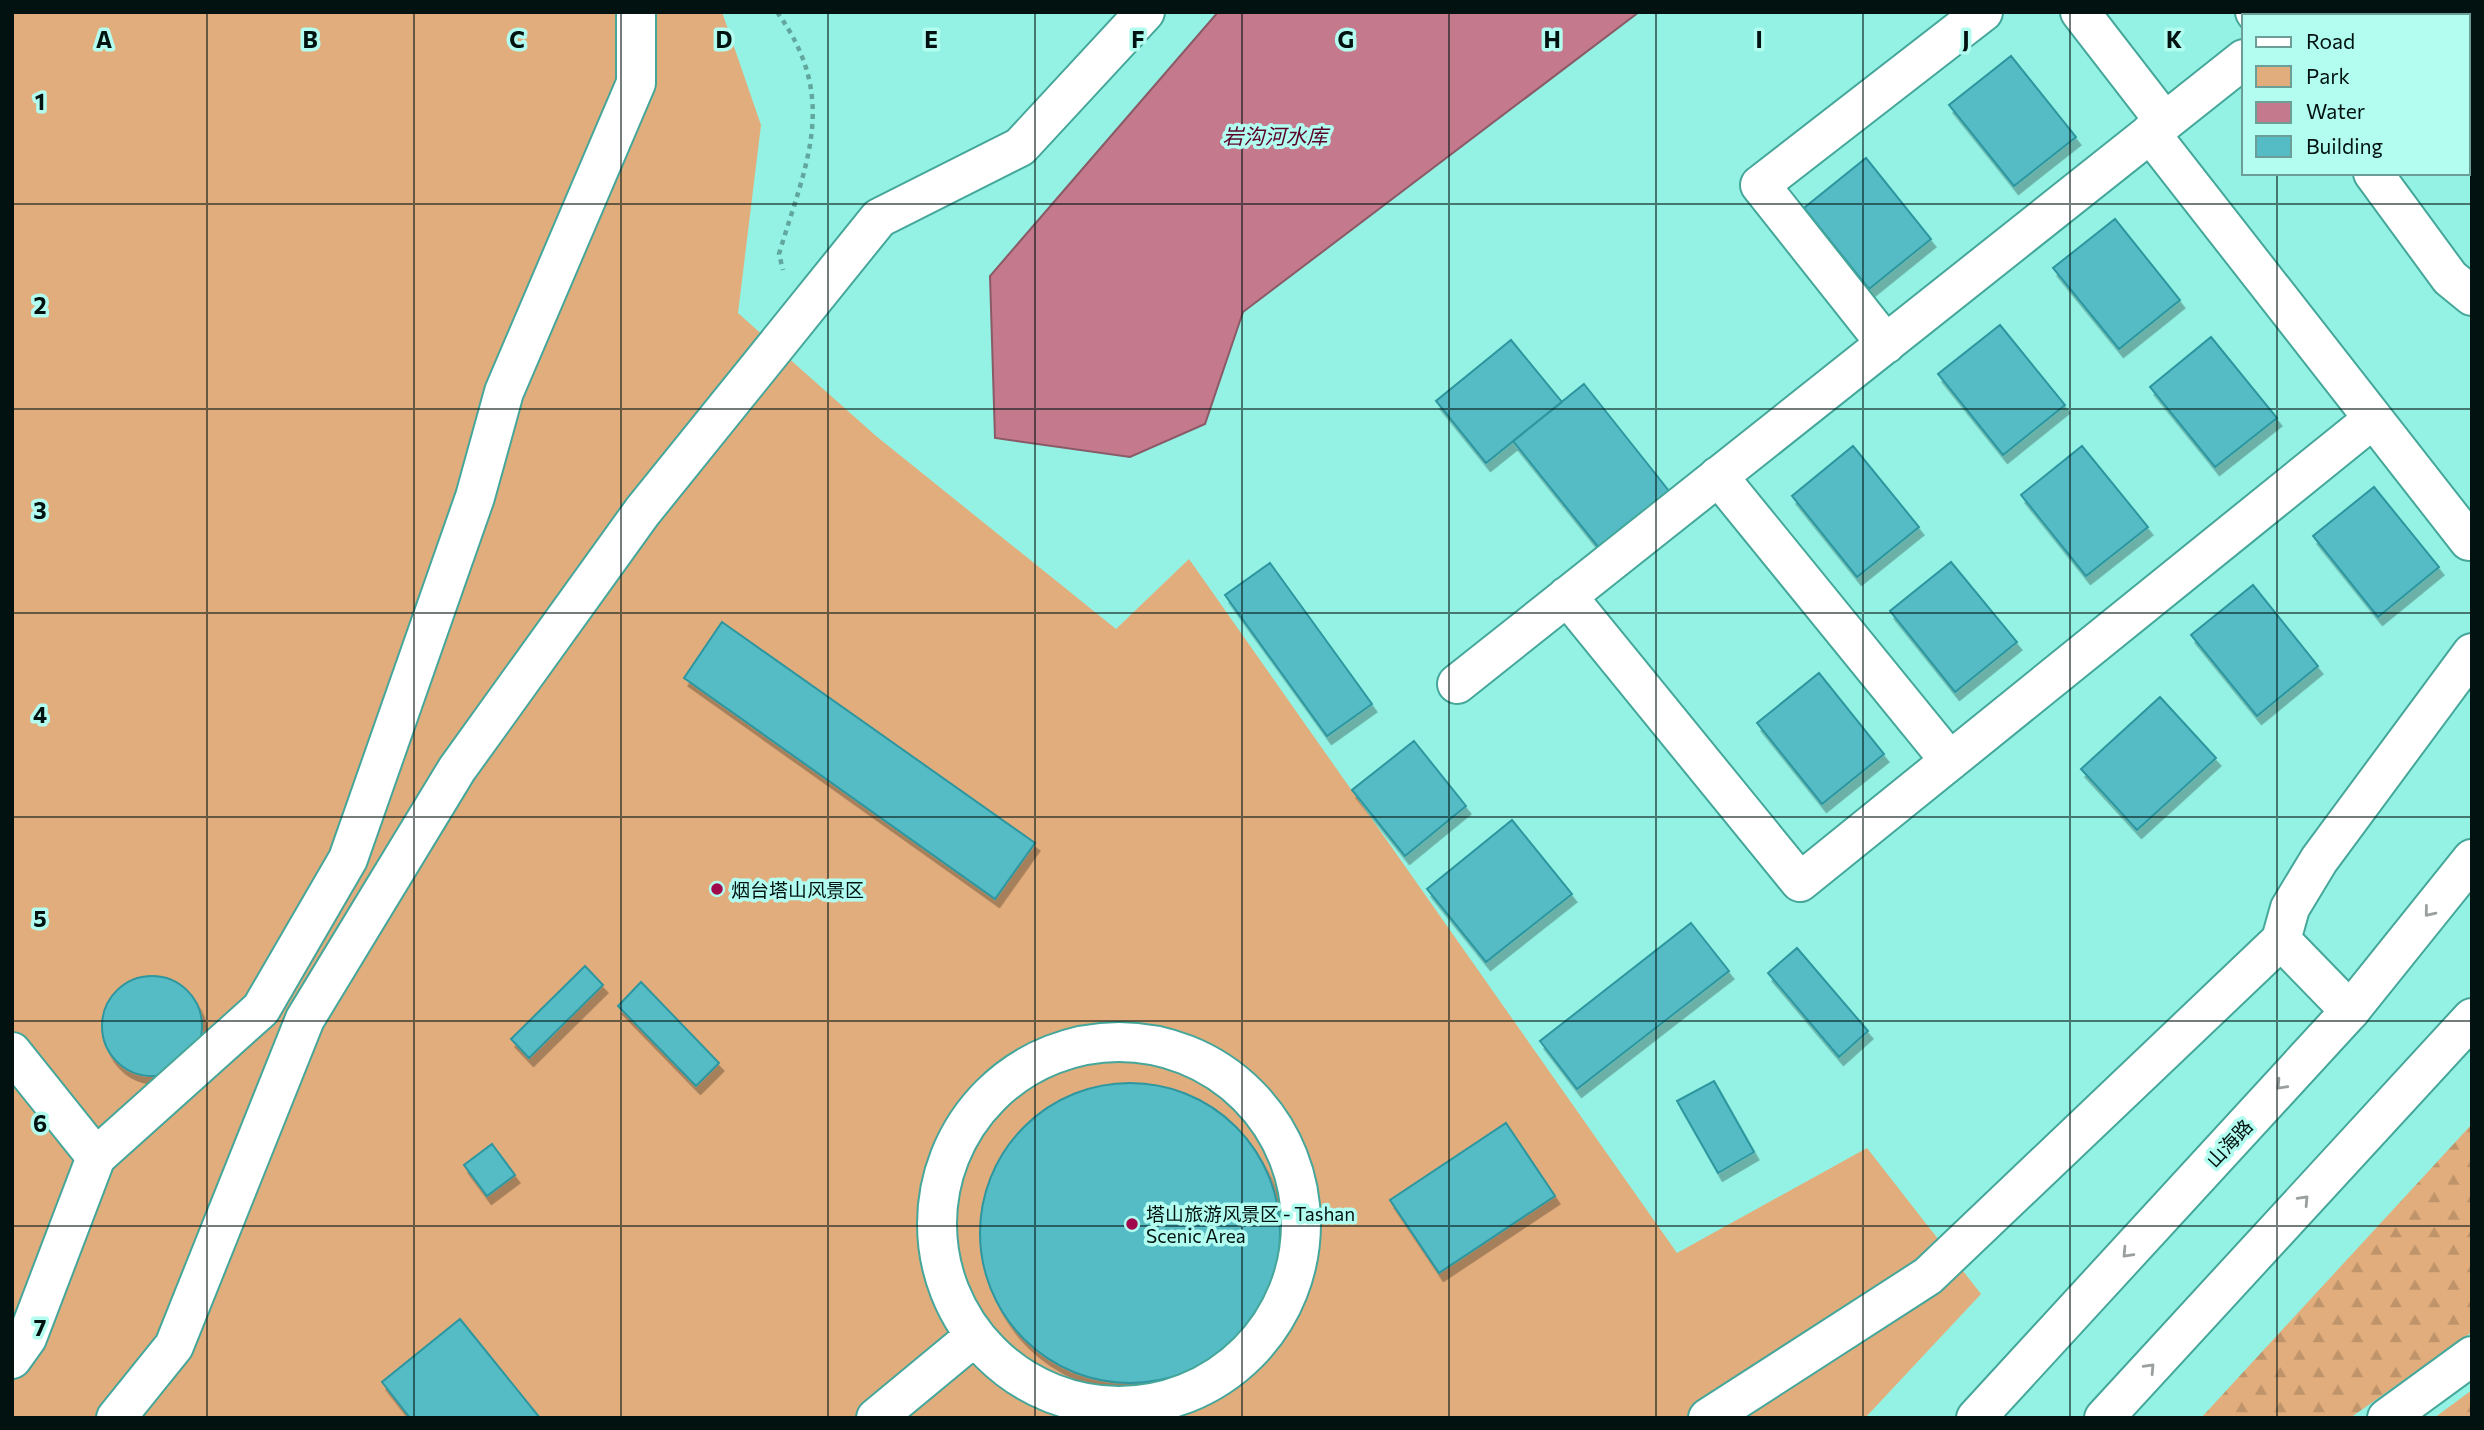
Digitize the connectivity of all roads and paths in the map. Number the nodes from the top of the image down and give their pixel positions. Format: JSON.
{"nodes":[{"id":1,"x":636,"y":12,"type":"edge"},
{"id":2,"x":778,"y":12,"type":"edge"},
{"id":3,"x":1145,"y":12,"type":"edge"},
{"id":4,"x":1983,"y":12,"type":"edge"},
{"id":5,"x":2080,"y":12,"type":"edge"},
{"id":6,"x":2242,"y":61,"type":"edge"},
{"id":7,"x":2158,"y":127,"type":"junction"},
{"id":8,"x":2374,"y":175,"type":"edge"},
{"id":9,"x":779,"y":254,"type":"dead end"},
{"id":10,"x":2472,"y":296,"type":"edge"},
{"id":11,"x":1886,"y":344,"type":"junction"},
{"id":12,"x":2373,"y":419,"type":"junction"},
{"id":13,"x":1718,"y":476,"type":"junction"},
{"id":14,"x":2469,"y":541,"type":"dead end"},
{"id":15,"x":1567,"y":596,"type":"junction"},
{"id":16,"x":2472,"y":653,"type":"edge"},
{"id":17,"x":1457,"y":684,"type":"dead end"},
{"id":18,"x":1950,"y":761,"type":"junction"},
{"id":19,"x":2472,"y":859,"type":"edge"},
{"id":20,"x":2281,"y":940,"type":"junction"},
{"id":21,"x":284,"y":971,"type":"junction"},
{"id":22,"x":2350,"y":1011,"type":"junction"},
{"id":23,"x":2472,"y":1018,"type":"edge"},
{"id":24,"x":292,"y":1051,"type":"junction"},
{"id":25,"x":12,"y":1052,"type":"edge"},
{"id":26,"x":96,"y":1157,"type":"junction"},
{"id":27,"x":975,"y":1336,"type":"junction"},
{"id":28,"x":2472,"y":1356,"type":"edge"},
{"id":29,"x":12,"y":1359,"type":"edge"},
{"id":30,"x":116,"y":1418,"type":"edge"},
{"id":31,"x":876,"y":1418,"type":"edge"},
{"id":32,"x":1708,"y":1418,"type":"edge"},
{"id":33,"x":1976,"y":1418,"type":"edge"},
{"id":34,"x":2104,"y":1418,"type":"edge"},
{"id":35,"x":2387,"y":1418,"type":"edge"}],
"edges":[{"from":1,"to":21,"type":"street"},
{"from":2,"to":9,"type":"path"},
{"from":3,"to":24,"type":"street"},
{"from":4,"to":11,"type":"street"},
{"from":5,"to":7,"type":"street"},
{"from":6,"to":7,"type":"street"},
{"from":7,"to":11,"type":"street"},
{"from":7,"to":12,"type":"street"},
{"from":8,"to":10,"type":"street"},
{"from":11,"to":13,"type":"street"},
{"from":12,"to":14,"type":"street"},
{"from":12,"to":18,"type":"street"},
{"from":13,"to":15,"type":"street"},
{"from":13,"to":18,"type":"street"},
{"from":15,"to":17,"type":"street"},
{"from":15,"to":18,"type":"street"},
{"from":16,"to":20,"type":"street"},
{"from":19,"to":22,"type":"street","name":"山海路","one_way":true},
{"from":20,"to":22,"type":"street"},
{"from":20,"to":32,"type":"street"},
{"from":21,"to":24,"type":"street"},
{"from":21,"to":26,"type":"street"},
{"from":22,"to":33,"type":"street","name":"山海路","one_way":true},
{"from":34,"to":23,"type":"street","one_way":true},
{"from":24,"to":30,"type":"street"},
{"from":25,"to":26,"type":"street"},
{"from":26,"to":29,"type":"street"},
{"from":27,"to":27,"type":"street"},
{"from":27,"to":31,"type":"street"},
{"from":28,"to":35,"type":"street"}]}
